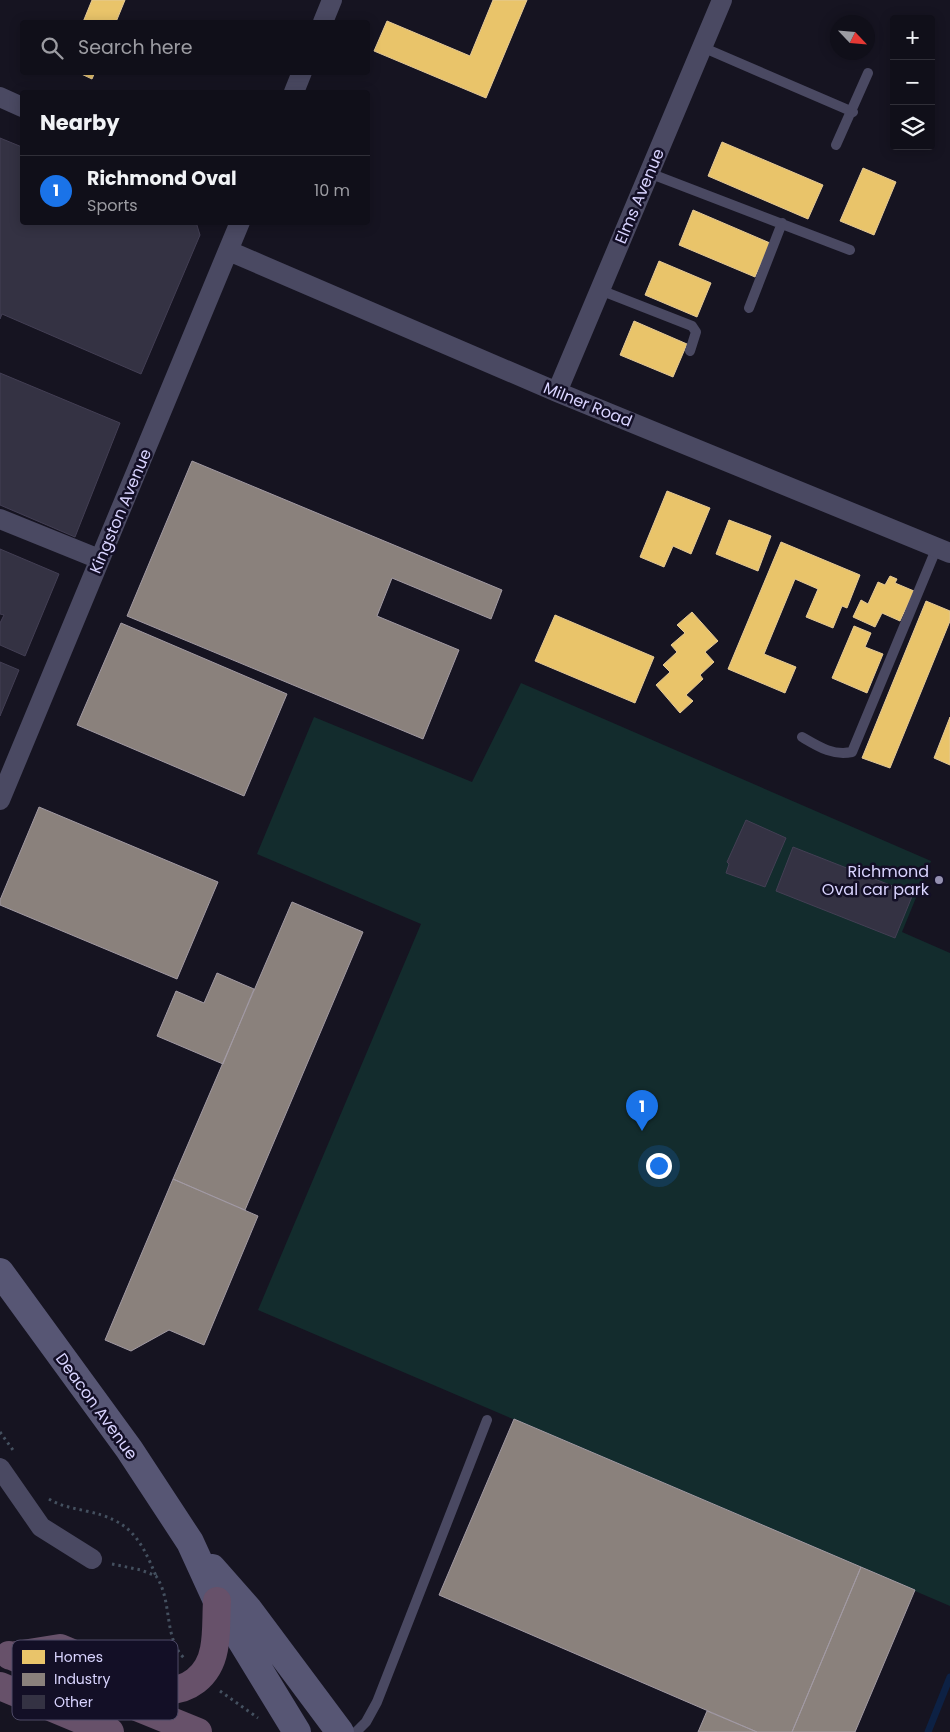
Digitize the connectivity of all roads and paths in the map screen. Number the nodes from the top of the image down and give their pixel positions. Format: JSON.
{"nodes":[{"id":1,"x":332,"y":0,"type":"edge"},
{"id":2,"x":722,"y":0,"type":"edge"},
{"id":3,"x":323,"y":20,"type":"edge"},
{"id":4,"x":702,"y":47,"type":"junction"},
{"id":5,"x":868,"y":73,"type":"dead end"},
{"id":6,"x":301,"y":75,"type":"edge"},
{"id":7,"x":295,"y":90,"type":"edge"},
{"id":8,"x":0,"y":98,"type":"edge"},
{"id":9,"x":20,"y":106,"type":"edge"},
{"id":10,"x":852,"y":112,"type":"junction"},
{"id":11,"x":836,"y":145,"type":"dead end"},
{"id":12,"x":649,"y":173,"type":"junction"},
{"id":13,"x":782,"y":224,"type":"junction"},
{"id":14,"x":239,"y":225,"type":"edge"},
{"id":15,"x":850,"y":250,"type":"dead end"},
{"id":16,"x":229,"y":252,"type":"junction"},
{"id":17,"x":600,"y":290,"type":"junction"},
{"id":18,"x":749,"y":308,"type":"dead end"},
{"id":19,"x":690,"y":351,"type":"dead end"},
{"id":20,"x":557,"y":392,"type":"junction"},
{"id":21,"x":0,"y":519,"type":"edge"},
{"id":22,"x":945,"y":547,"type":"edge"},
{"id":23,"x":99,"y":559,"type":"junction"},
{"id":24,"x":802,"y":737,"type":"dead end"},
{"id":25,"x":0,"y":800,"type":"edge"},
{"id":26,"x":0,"y":1272,"type":"edge"},
{"id":27,"x":487,"y":1420,"type":"dead end"},
{"id":28,"x":0,"y":1432,"type":"edge"},
{"id":29,"x":16,"y":1455,"type":"dead end"},
{"id":30,"x":0,"y":1468,"type":"edge"},
{"id":31,"x":46,"y":1498,"type":"dead end"},
{"id":32,"x":190,"y":1542,"type":"junction"},
{"id":33,"x":92,"y":1559,"type":"joint"},
{"id":34,"x":156,"y":1576,"type":"junction"},
{"id":35,"x":217,"y":1601,"type":"junction"},
{"id":36,"x":173,"y":1640,"type":"edge"},
{"id":37,"x":178,"y":1651,"type":"edge"},
{"id":38,"x":201,"y":1676,"type":"junction"},
{"id":39,"x":0,"y":1686,"type":"edge"},
{"id":40,"x":178,"y":1689,"type":"edge"},
{"id":41,"x":12,"y":1691,"type":"edge"},
{"id":42,"x":81,"y":1720,"type":"edge"},
{"id":43,"x":169,"y":1720,"type":"edge"},
{"id":44,"x":262,"y":1721,"type":"dead end"},
{"id":45,"x":110,"y":1732,"type":"edge"},
{"id":46,"x":198,"y":1732,"type":"edge"},
{"id":47,"x":297,"y":1732,"type":"edge"},
{"id":48,"x":340,"y":1732,"type":"edge"},
{"id":49,"x":356,"y":1732,"type":"edge"}],
"edges":[{"from":1,"to":3,"type":"street"},
{"from":2,"to":4,"type":"street","name":"Elms Avenue"},
{"from":4,"to":10,"type":"lane"},
{"from":4,"to":12,"type":"street","name":"Elms Avenue"},
{"from":5,"to":10,"type":"lane"},
{"from":6,"to":7,"type":"street"},
{"from":8,"to":9,"type":"street"},
{"from":10,"to":11,"type":"lane"},
{"from":12,"to":13,"type":"lane"},
{"from":12,"to":17,"type":"street","name":"Elms Avenue"},
{"from":13,"to":15,"type":"lane"},
{"from":13,"to":18,"type":"lane"},
{"from":14,"to":16,"type":"street","name":"Kingston Avenue"},
{"from":16,"to":20,"type":"street","name":"Milner Road"},
{"from":16,"to":23,"type":"street","name":"Kingston Avenue"},
{"from":17,"to":19,"type":"lane"},
{"from":17,"to":20,"type":"street","name":"Elms Avenue"},
{"from":20,"to":22,"type":"street","name":"Milner Road"},
{"from":21,"to":23,"type":"street"},
{"from":22,"to":24,"type":"lane"},
{"from":23,"to":25,"type":"street","name":"Kingston Avenue"},
{"from":26,"to":32,"type":"street","name":"Deacon Avenue"},
{"from":27,"to":49,"type":"lane"},
{"from":28,"to":29,"type":"path"},
{"from":30,"to":33,"type":"street"},
{"from":31,"to":34,"type":"path"},
{"from":32,"to":35,"type":"street","name":"Deacon Avenue"},
{"from":32,"to":48,"type":"street","name":"Deacon Avenue"},
{"from":33,"to":34,"type":"path"},
{"from":34,"to":36,"type":"path"},
{"from":35,"to":38,"type":"highway"},
{"from":35,"to":47,"type":"street","name":"Deacon Avenue"},
{"from":37,"to":38,"type":"path"},
{"from":38,"to":40,"type":"highway"},
{"from":38,"to":44,"type":"path"},
{"from":39,"to":41,"type":"highway"},
{"from":42,"to":45,"type":"highway"},
{"from":43,"to":46,"type":"highway"}]}
